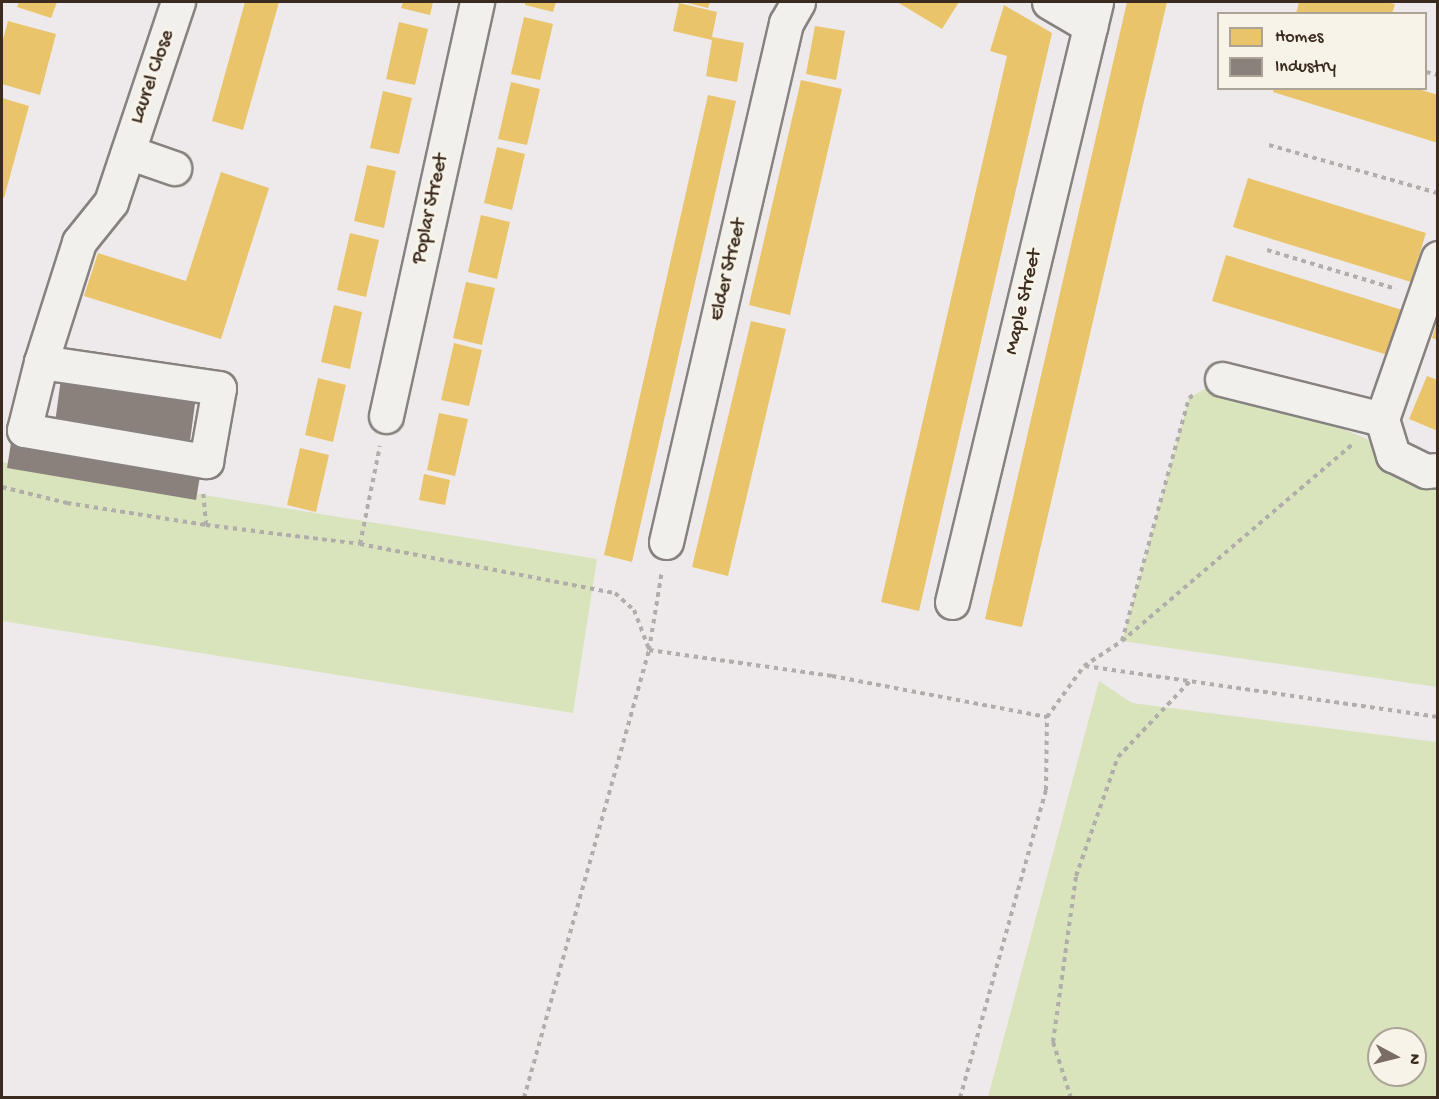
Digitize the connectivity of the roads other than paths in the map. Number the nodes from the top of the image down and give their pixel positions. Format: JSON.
{"nodes":[{"id":1,"x":178,"y":2,"type":"edge"},
{"id":2,"x":477,"y":2,"type":"edge"},
{"id":3,"x":798,"y":2,"type":"edge"},
{"id":4,"x":1049,"y":2,"type":"edge"},
{"id":5,"x":1093,"y":14,"type":"edge"},
{"id":6,"x":128,"y":152,"type":"junction"},
{"id":7,"x":174,"y":168,"type":"dead end"},
{"id":8,"x":1437,"y":258,"type":"edge"},
{"id":9,"x":41,"y":362,"type":"junction"},
{"id":10,"x":1222,"y":379,"type":"road end"},
{"id":11,"x":386,"y":416,"type":"road end"},
{"id":12,"x":1382,"y":419,"type":"junction"},
{"id":13,"x":1437,"y":470,"type":"edge"},
{"id":14,"x":666,"y":542,"type":"road end"},
{"id":15,"x":952,"y":602,"type":"dead end"}],
"edges":[{"from":1,"to":6,"type":"street","name":"Laurel Close"},
{"from":2,"to":11,"type":"street","name":"Poplar Street"},
{"from":3,"to":14,"type":"street","name":"Elder Street"},
{"from":4,"to":5,"type":"street"},
{"from":5,"to":15,"type":"street","name":"Maple Street"},
{"from":6,"to":7,"type":"street"},
{"from":6,"to":9,"type":"street","name":"Laurel Close"},
{"from":8,"to":12,"type":"street"},
{"from":9,"to":9,"type":"street","name":"Laurel Close"},
{"from":10,"to":12,"type":"street"},
{"from":12,"to":13,"type":"street"}]}
